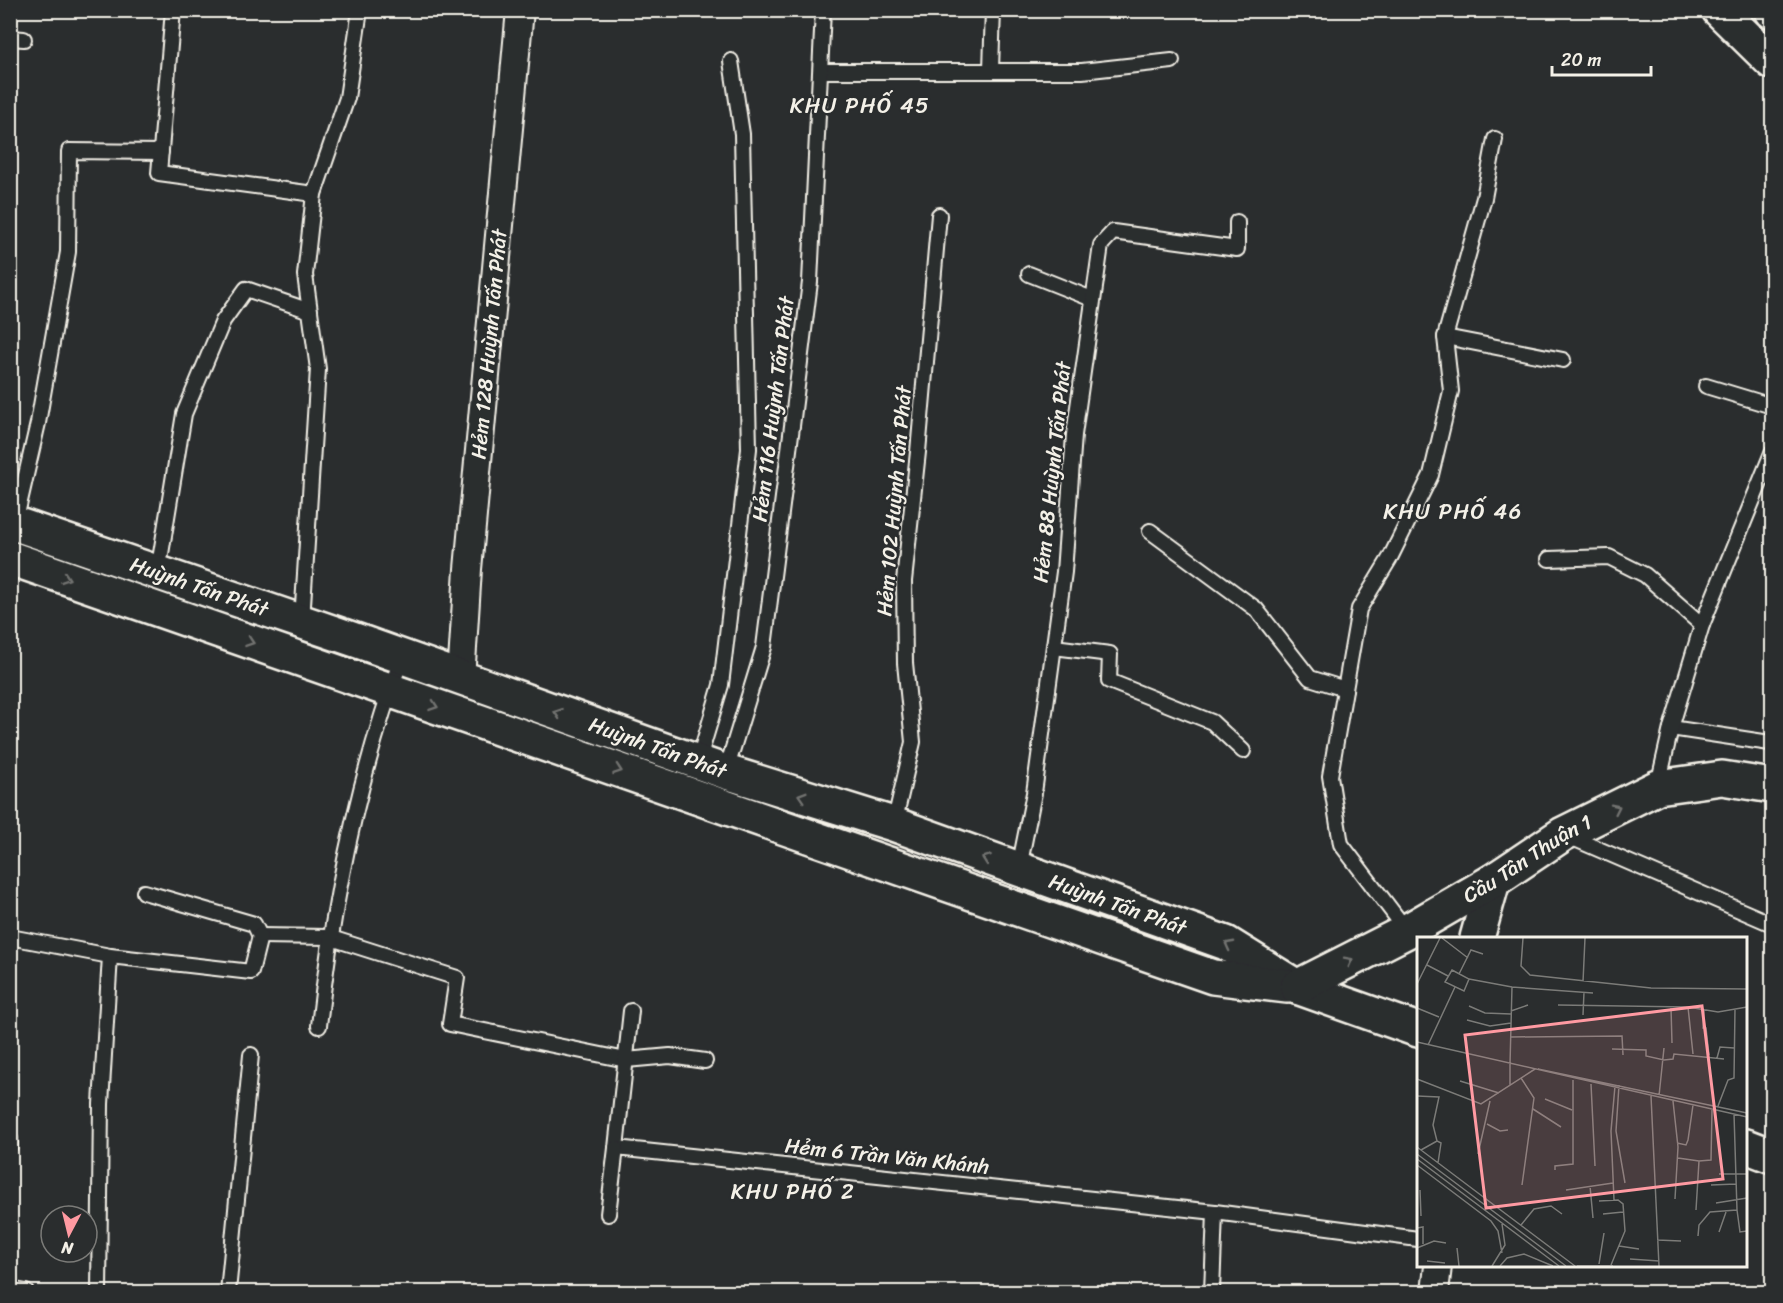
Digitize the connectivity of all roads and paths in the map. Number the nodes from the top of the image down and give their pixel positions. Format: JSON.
{"nodes":[{"id":1,"x":173,"y":10,"type":"edge"},
{"id":2,"x":360,"y":10,"type":"edge"},
{"id":3,"x":520,"y":10,"type":"edge"},
{"id":4,"x":823,"y":10,"type":"edge"},
{"id":5,"x":993,"y":10,"type":"edge"},
{"id":6,"x":1719,"y":10,"type":"edge"},
{"id":7,"x":731,"y":61,"type":"dead end"},
{"id":8,"x":1172,"y":61,"type":"dead end"},
{"id":9,"x":1773,"y":62,"type":"edge"},
{"id":10,"x":991,"y":69,"type":"junction"},
{"id":11,"x":821,"y":71,"type":"junction"},
{"id":12,"x":1496,"y":139,"type":"dead end"},
{"id":13,"x":161,"y":152,"type":"junction"},
{"id":14,"x":314,"y":194,"type":"junction"},
{"id":15,"x":939,"y":215,"type":"dead end"},
{"id":16,"x":1238,"y":222,"type":"dead end"},
{"id":17,"x":1029,"y":274,"type":"dead end"},
{"id":18,"x":1092,"y":299,"type":"junction"},
{"id":19,"x":310,"y":311,"type":"junction"},
{"id":20,"x":1445,"y":336,"type":"junction"},
{"id":21,"x":1563,"y":360,"type":"dead end"},
{"id":22,"x":1706,"y":386,"type":"dead end"},
{"id":23,"x":1773,"y":406,"type":"edge"},
{"id":24,"x":1773,"y":453,"type":"edge"},
{"id":25,"x":13,"y":522,"type":"edge"},
{"id":26,"x":1150,"y":531,"type":"dead end"},
{"id":27,"x":10,"y":558,"type":"edge"},
{"id":28,"x":1549,"y":559,"type":"dead end"},
{"id":29,"x":158,"y":572,"type":"junction"},
{"id":30,"x":302,"y":621,"type":"junction"},
{"id":31,"x":1702,"y":625,"type":"junction"},
{"id":32,"x":358,"y":641,"type":"junction"},
{"id":33,"x":1054,"y":647,"type":"junction"},
{"id":34,"x":402,"y":657,"type":"junction"},
{"id":35,"x":352,"y":677,"type":"junction"},
{"id":36,"x":461,"y":679,"type":"junction"},
{"id":37,"x":1345,"y":689,"type":"junction"},
{"id":38,"x":390,"y":691,"type":"junction"},
{"id":39,"x":1671,"y":728,"type":"junction"},
{"id":40,"x":1770,"y":743,"type":"dead end"},
{"id":41,"x":1243,"y":751,"type":"dead end"},
{"id":42,"x":704,"y":782,"type":"junction"},
{"id":43,"x":1773,"y":786,"type":"edge"},
{"id":44,"x":1658,"y":787,"type":"junction"},
{"id":45,"x":893,"y":824,"type":"junction"},
{"id":46,"x":1563,"y":834,"type":"junction"},
{"id":47,"x":1019,"y":871,"type":"junction"},
{"id":48,"x":1493,"y":881,"type":"junction"},
{"id":49,"x":144,"y":892,"type":"dead end"},
{"id":50,"x":1773,"y":924,"type":"edge"},
{"id":51,"x":1407,"y":931,"type":"junction"},
{"id":52,"x":260,"y":936,"type":"junction"},
{"id":53,"x":10,"y":937,"type":"edge"},
{"id":54,"x":1477,"y":937,"type":"edge"},
{"id":55,"x":328,"y":938,"type":"junction"},
{"id":56,"x":110,"y":956,"type":"junction"},
{"id":57,"x":1297,"y":987,"type":"junction"},
{"id":58,"x":631,"y":1011,"type":"dead end"},
{"id":59,"x":319,"y":1026,"type":"dead end"},
{"id":60,"x":1417,"y":1029,"type":"edge"},
{"id":61,"x":251,"y":1055,"type":"dead end"},
{"id":62,"x":626,"y":1060,"type":"junction"},
{"id":63,"x":705,"y":1061,"type":"dead end"},
{"id":64,"x":10,"y":1140,"type":"edge"},
{"id":65,"x":10,"y":1146,"type":"edge"},
{"id":66,"x":1747,"y":1146,"type":"edge"},
{"id":67,"x":616,"y":1148,"type":"junction"},
{"id":68,"x":1773,"y":1156,"type":"edge"},
{"id":69,"x":1215,"y":1212,"type":"junction"},
{"id":70,"x":608,"y":1214,"type":"dead end"},
{"id":71,"x":1417,"y":1239,"type":"edge"},
{"id":72,"x":1438,"y":1267,"type":"edge"},
{"id":73,"x":10,"y":1289,"type":"edge"},
{"id":74,"x":26,"y":1293,"type":"edge"},
{"id":75,"x":99,"y":1293,"type":"edge"},
{"id":76,"x":228,"y":1293,"type":"edge"},
{"id":77,"x":1212,"y":1293,"type":"edge"},
{"id":78,"x":1435,"y":1293,"type":"edge"}],
"edges":[{"from":1,"to":13,"type":"lane"},
{"from":2,"to":14,"type":"lane"},
{"from":3,"to":36,"type":"street","name":"Hẻm 128 Huỳnh Tấn Phát"},
{"from":4,"to":11,"type":"lane","name":"Hẻm 116 Huỳnh Tấn Phát"},
{"from":5,"to":10,"type":"lane"},
{"from":6,"to":9,"type":"main road"},
{"from":7,"to":42,"type":"lane"},
{"from":8,"to":10,"type":"lane"},
{"from":10,"to":11,"type":"lane"},
{"from":11,"to":42,"type":"lane","name":"Hẻm 116 Huỳnh Tấn Phát"},
{"from":12,"to":20,"type":"lane"},
{"from":13,"to":14,"type":"lane"},
{"from":13,"to":25,"type":"lane"},
{"from":14,"to":19,"type":"lane"},
{"from":15,"to":45,"type":"lane","name":"Hẻm 102 Huỳnh Tấn Phát"},
{"from":16,"to":18,"type":"lane","name":"Hẻm 88 Huỳnh Tấn Phát"},
{"from":17,"to":18,"type":"lane"},
{"from":18,"to":33,"type":"lane","name":"Hẻm 88 Huỳnh Tấn Phát"},
{"from":19,"to":29,"type":"lane"},
{"from":19,"to":30,"type":"lane"},
{"from":20,"to":21,"type":"lane"},
{"from":20,"to":37,"type":"lane"},
{"from":22,"to":23,"type":"lane"},
{"from":24,"to":31,"type":"lane"},
{"from":25,"to":29,"type":"main road","name":"Huỳnh Tấn Phát"},
{"from":26,"to":37,"type":"lane"},
{"from":27,"to":35,"type":"main road","name":"Huỳnh Tấn Phát","one_way":true},
{"from":28,"to":31,"type":"lane"},
{"from":29,"to":30,"type":"main road","name":"Huỳnh Tấn Phát"},
{"from":30,"to":32,"type":"main road","name":"Huỳnh Tấn Phát"},
{"from":31,"to":39,"type":"lane"},
{"from":32,"to":34,"type":"main road","name":"Huỳnh Tấn Phát"},
{"from":32,"to":35,"type":"main road"},
{"from":33,"to":41,"type":"lane"},
{"from":33,"to":47,"type":"lane","name":"Hẻm 88 Huỳnh Tấn Phát"},
{"from":34,"to":36,"type":"main road","name":"Huỳnh Tấn Phát"},
{"from":34,"to":38,"type":"lane"},
{"from":35,"to":38,"type":"main road","name":"Huỳnh Tấn Phát"},
{"from":42,"to":36,"type":"main road","name":"Huỳnh Tấn Phát","one_way":true},
{"from":37,"to":51,"type":"lane"},
{"from":38,"to":42,"type":"main road","name":"Huỳnh Tấn Phát","one_way":true},
{"from":38,"to":55,"type":"lane"},
{"from":39,"to":40,"type":"lane"},
{"from":39,"to":44,"type":"lane"},
{"from":45,"to":42,"type":"main road","name":"Huỳnh Tấn Phát","one_way":true},
{"from":42,"to":57,"type":"main road","name":"Huỳnh Tấn Phát"},
{"from":43,"to":44,"type":"main road","name":"Cầu Tân Thuận 1"},
{"from":46,"to":44,"type":"main road","name":"Cầu Tân Thuận 1","one_way":true},
{"from":47,"to":45,"type":"main road","name":"Huỳnh Tấn Phát","one_way":true},
{"from":46,"to":48,"type":"main road","name":"Cầu Tân Thuận 1"},
{"from":46,"to":50,"type":"lane"},
{"from":57,"to":47,"type":"main road","name":"Huỳnh Tấn Phát","one_way":true},
{"from":48,"to":51,"type":"main road","name":"Cầu Tân Thuận 1"},
{"from":48,"to":54,"type":"main road"},
{"from":49,"to":52,"type":"lane"},
{"from":57,"to":51,"type":"main road","name":"Cầu Tân Thuận 1","one_way":true},
{"from":52,"to":55,"type":"lane"},
{"from":52,"to":56,"type":"lane"},
{"from":53,"to":56,"type":"lane"},
{"from":55,"to":59,"type":"lane"},
{"from":55,"to":62,"type":"lane"},
{"from":56,"to":75,"type":"lane"},
{"from":57,"to":60,"type":"main road","name":"Huỳnh Tấn Phát"},
{"from":58,"to":62,"type":"lane"},
{"from":61,"to":76,"type":"lane"},
{"from":62,"to":63,"type":"lane"},
{"from":62,"to":67,"type":"lane"},
{"from":64,"to":65,"type":"lane"},
{"from":66,"to":68,"type":"main road"},
{"from":67,"to":69,"type":"lane","name":"Hẻm 6 Trần Văn Khánh"},
{"from":67,"to":70,"type":"lane"},
{"from":69,"to":71,"type":"lane","name":"Hẻm 6 Trần Văn Khánh"},
{"from":69,"to":77,"type":"lane"},
{"from":72,"to":78,"type":"street"},
{"from":73,"to":74,"type":"lane"}]}
